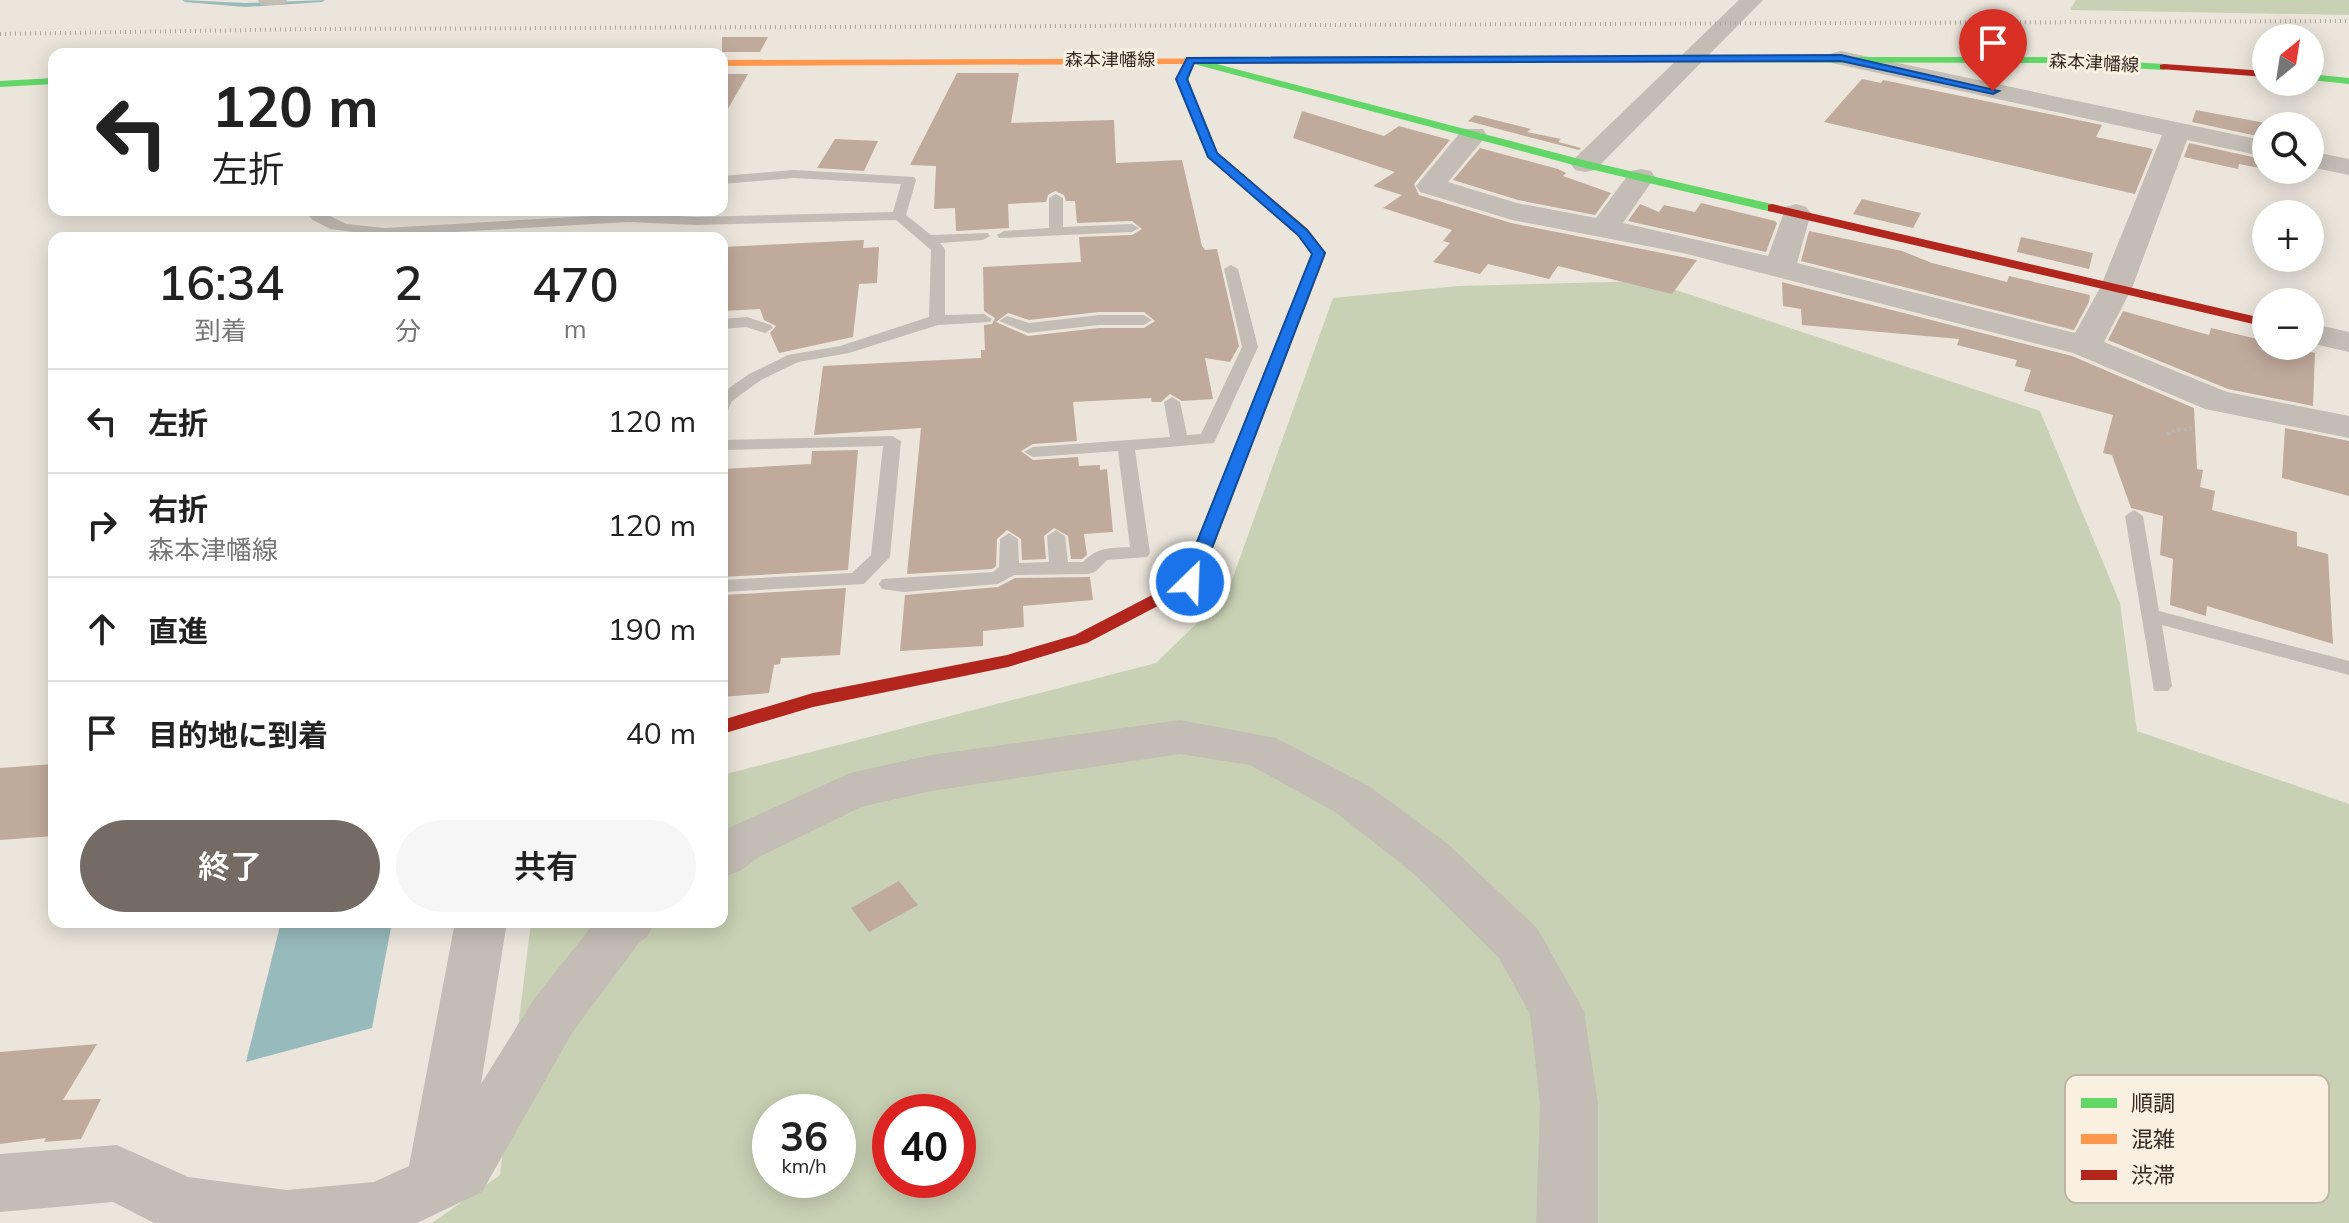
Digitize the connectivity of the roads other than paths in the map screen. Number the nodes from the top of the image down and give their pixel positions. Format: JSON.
{"nodes":[{"id":1,"x":269,"y":0,"type":"edge"},
{"id":2,"x":276,"y":0,"type":"edge"},
{"id":3,"x":1752,"y":0,"type":"edge"},
{"id":4,"x":1694,"y":58,"type":"junction"},
{"id":5,"x":1841,"y":58,"type":"junction"},
{"id":6,"x":1190,"y":60,"type":"junction"},
{"id":7,"x":728,"y":63,"type":"edge"},
{"id":8,"x":2252,"y":73,"type":"edge"},
{"id":9,"x":2324,"y":78,"type":"edge"},
{"id":10,"x":48,"y":81,"type":"edge"},
{"id":11,"x":2349,"y":81,"type":"edge"},
{"id":12,"x":0,"y":84,"type":"edge"},
{"id":13,"x":2177,"y":130,"type":"junction"},
{"id":14,"x":1473,"y":135,"type":"junction"},
{"id":15,"x":2252,"y":146,"type":"edge"},
{"id":16,"x":2324,"y":162,"type":"edge"},
{"id":17,"x":1585,"y":164,"type":"junction"},
{"id":18,"x":2349,"y":167,"type":"edge"},
{"id":19,"x":1641,"y":177,"type":"junction"},
{"id":20,"x":728,"y":180,"type":"edge"},
{"id":21,"x":1056,"y":198,"type":"dead end"},
{"id":22,"x":1796,"y":213,"type":"junction"},
{"id":23,"x":318,"y":216,"type":"edge"},
{"id":24,"x":621,"y":216,"type":"edge"},
{"id":25,"x":644,"y":216,"type":"edge"},
{"id":26,"x":899,"y":216,"type":"junction"},
{"id":27,"x":667,"y":220,"type":"junction"},
{"id":28,"x":1132,"y":228,"type":"dead end"},
{"id":29,"x":1603,"y":230,"type":"junction"},
{"id":30,"x":385,"y":232,"type":"edge"},
{"id":31,"x":385,"y":232,"type":"edge"},
{"id":32,"x":523,"y":232,"type":"edge"},
{"id":33,"x":666,"y":232,"type":"edge"},
{"id":34,"x":1056,"y":232,"type":"junction"},
{"id":35,"x":1004,"y":235,"type":"dead end"},
{"id":36,"x":983,"y":236,"type":"dead end"},
{"id":37,"x":927,"y":240,"type":"junction"},
{"id":38,"x":1780,"y":268,"type":"junction"},
{"id":39,"x":1231,"y":269,"type":"dead end"},
{"id":40,"x":2116,"y":288,"type":"junction"},
{"id":41,"x":984,"y":319,"type":"dead end"},
{"id":42,"x":937,"y":320,"type":"junction"},
{"id":43,"x":1144,"y":320,"type":"dead end"},
{"id":44,"x":2252,"y":320,"type":"edge"},
{"id":45,"x":1007,"y":321,"type":"dead end"},
{"id":46,"x":728,"y":324,"type":"edge"},
{"id":47,"x":765,"y":328,"type":"dead end"},
{"id":48,"x":2324,"y":336,"type":"edge"},
{"id":49,"x":2349,"y":342,"type":"edge"},
{"id":50,"x":2085,"y":346,"type":"junction"},
{"id":51,"x":728,"y":396,"type":"edge"},
{"id":52,"x":1172,"y":402,"type":"dead end"},
{"id":53,"x":2349,"y":427,"type":"edge"},
{"id":54,"x":1179,"y":441,"type":"junction"},
{"id":55,"x":728,"y":445,"type":"edge"},
{"id":56,"x":1126,"y":445,"type":"junction"},
{"id":57,"x":1033,"y":452,"type":"dead end"},
{"id":58,"x":2134,"y":516,"type":"dead end"},
{"id":59,"x":1056,"y":536,"type":"dead end"},
{"id":60,"x":1009,"y":539,"type":"dead end"},
{"id":61,"x":1059,"y":568,"type":"junction"},
{"id":62,"x":1009,"y":569,"type":"junction"},
{"id":63,"x":874,"y":581,"type":"junction"},
{"id":64,"x":728,"y":586,"type":"edge"},
{"id":65,"x":2150,"y":615,"type":"junction"},
{"id":66,"x":2349,"y":668,"type":"edge"},
{"id":67,"x":2161,"y":686,"type":"dead end"},
{"id":68,"x":728,"y":725,"type":"edge"},
{"id":69,"x":728,"y":853,"type":"edge"},
{"id":70,"x":480,"y":928,"type":"edge"},
{"id":71,"x":621,"y":928,"type":"edge"},
{"id":72,"x":0,"y":1183,"type":"edge"},
{"id":73,"x":436,"y":1183,"type":"junction"},
{"id":74,"x":1567,"y":1223,"type":"edge"}],
"edges":[{"from":1,"to":2,"type":"street"},
{"from":3,"to":4,"type":"street"},
{"from":4,"to":5,"type":"street","name":"森本津幡線"},
{"from":4,"to":6,"type":"street","name":"森本津幡線"},
{"from":4,"to":17,"type":"street"},
{"from":5,"to":8,"type":"street","name":"森本津幡線"},
{"from":5,"to":13,"type":"street"},
{"from":6,"to":7,"type":"street","name":"森本津幡線"},
{"from":6,"to":14,"type":"street"},
{"from":6,"to":68,"type":"street"},
{"from":9,"to":11,"type":"street"},
{"from":10,"to":12,"type":"street"},
{"from":13,"to":15,"type":"street"},
{"from":13,"to":40,"type":"street"},
{"from":14,"to":17,"type":"street"},
{"from":14,"to":29,"type":"street"},
{"from":16,"to":18,"type":"street"},
{"from":17,"to":19,"type":"street"},
{"from":19,"to":22,"type":"street"},
{"from":19,"to":29,"type":"street"},
{"from":20,"to":26,"type":"lane"},
{"from":21,"to":34,"type":"lane"},
{"from":22,"to":38,"type":"street"},
{"from":22,"to":40,"type":"street"},
{"from":23,"to":30,"type":"lane"},
{"from":24,"to":32,"type":"lane"},
{"from":25,"to":27,"type":"lane"},
{"from":26,"to":27,"type":"lane"},
{"from":26,"to":37,"type":"lane"},
{"from":27,"to":33,"type":"lane"},
{"from":28,"to":34,"type":"lane"},
{"from":29,"to":38,"type":"street"},
{"from":31,"to":32,"type":"lane"},
{"from":34,"to":35,"type":"lane"},
{"from":36,"to":37,"type":"lane"},
{"from":37,"to":42,"type":"lane"},
{"from":38,"to":50,"type":"street"},
{"from":39,"to":54,"type":"lane"},
{"from":40,"to":44,"type":"street"},
{"from":40,"to":50,"type":"street"},
{"from":41,"to":42,"type":"lane"},
{"from":42,"to":51,"type":"lane"},
{"from":43,"to":45,"type":"lane"},
{"from":46,"to":47,"type":"lane"},
{"from":48,"to":49,"type":"street"},
{"from":50,"to":53,"type":"street"},
{"from":52,"to":54,"type":"lane"},
{"from":54,"to":56,"type":"lane"},
{"from":55,"to":63,"type":"lane"},
{"from":56,"to":57,"type":"lane"},
{"from":56,"to":61,"type":"lane"},
{"from":58,"to":65,"type":"lane"},
{"from":59,"to":61,"type":"lane"},
{"from":60,"to":62,"type":"lane"},
{"from":61,"to":62,"type":"lane"},
{"from":62,"to":63,"type":"lane"},
{"from":63,"to":64,"type":"lane"},
{"from":65,"to":66,"type":"lane"},
{"from":65,"to":67,"type":"lane"},
{"from":69,"to":74,"type":"street"},
{"from":70,"to":73,"type":"street"},
{"from":71,"to":73,"type":"street"},
{"from":72,"to":73,"type":"street"}]}
